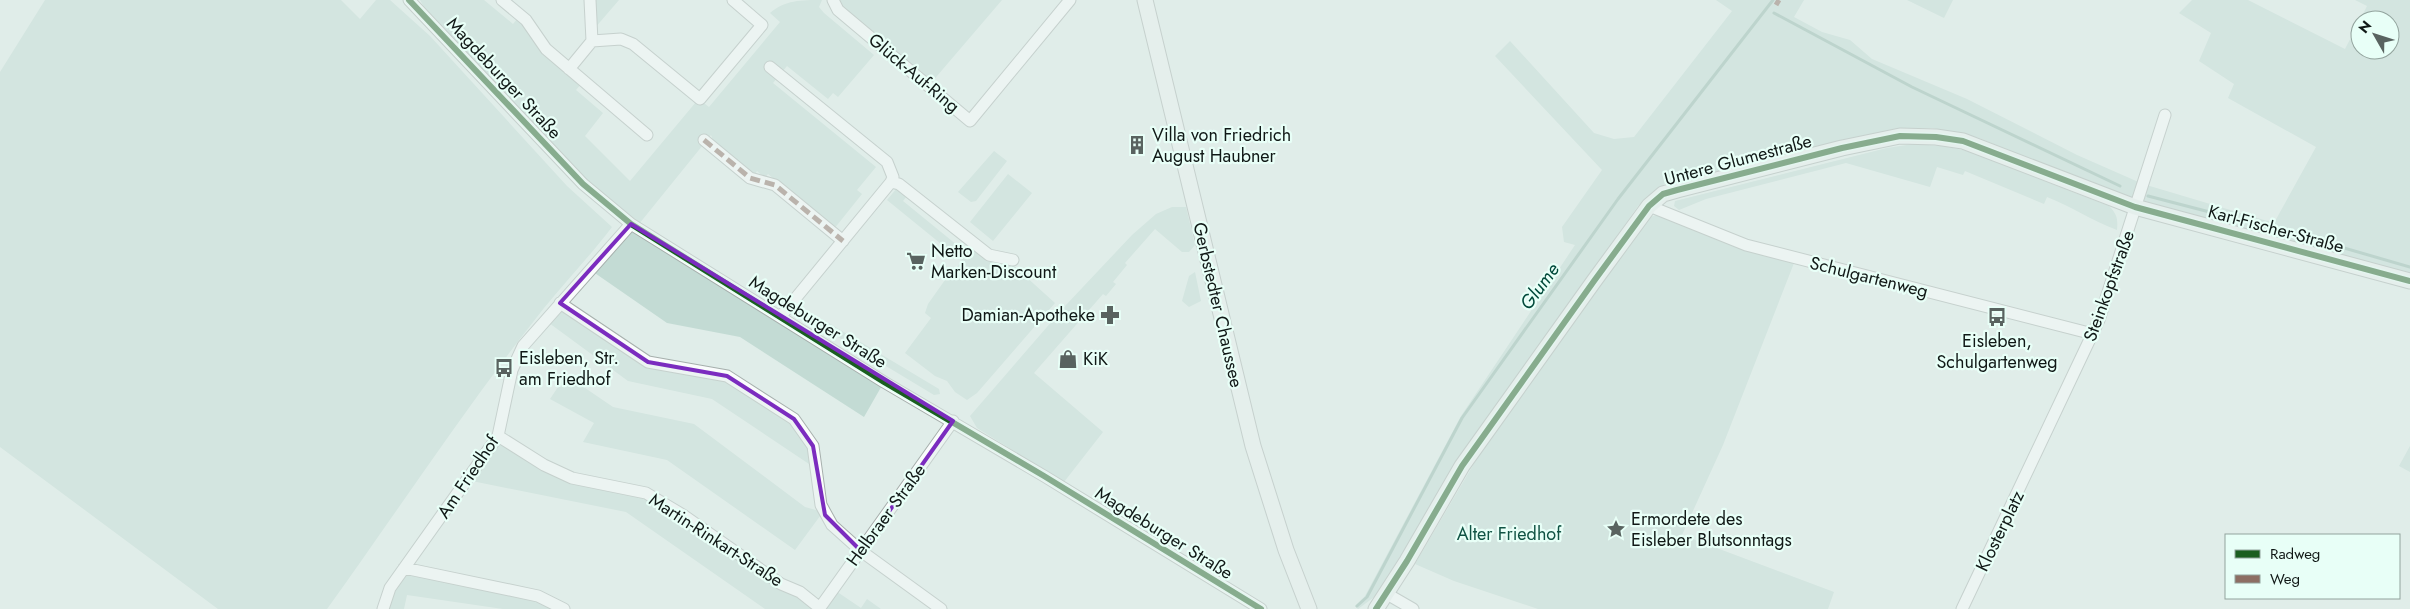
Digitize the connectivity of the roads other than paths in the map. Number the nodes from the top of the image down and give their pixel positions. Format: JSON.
{"nodes":[{"id":1,"x":409,"y":0,"type":"edge"},
{"id":2,"x":502,"y":0,"type":"edge"},
{"id":3,"x":590,"y":0,"type":"edge"},
{"id":4,"x":733,"y":0,"type":"edge"},
{"id":5,"x":833,"y":0,"type":"edge"},
{"id":6,"x":1070,"y":0,"type":"edge"},
{"id":7,"x":1145,"y":0,"type":"edge"},
{"id":8,"x":592,"y":41,"type":"junction"},
{"id":9,"x":770,"y":66,"type":"dead end"},
{"id":10,"x":569,"y":68,"type":"junction"},
{"id":11,"x":2165,"y":115,"type":"dead end"},
{"id":12,"x":647,"y":135,"type":"dead end"},
{"id":13,"x":704,"y":140,"type":"dead end"},
{"id":14,"x":892,"y":180,"type":"junction"},
{"id":15,"x":2136,"y":203,"type":"junction"},
{"id":16,"x":1650,"y":206,"type":"junction"},
{"id":17,"x":631,"y":224,"type":"junction"},
{"id":18,"x":843,"y":241,"type":"junction"},
{"id":19,"x":1013,"y":260,"type":"dead end"},
{"id":20,"x":2410,"y":281,"type":"edge"},
{"id":21,"x":560,"y":303,"type":"junction"},
{"id":22,"x":782,"y":316,"type":"junction"},
{"id":23,"x":2093,"y":334,"type":"junction"},
{"id":24,"x":953,"y":421,"type":"junction"},
{"id":25,"x":498,"y":436,"type":"junction"},
{"id":26,"x":2038,"y":452,"type":"joint"},
{"id":27,"x":861,"y":551,"type":"junction"},
{"id":28,"x":404,"y":568,"type":"junction"},
{"id":29,"x":1387,"y":594,"type":"junction"},
{"id":30,"x":1309,"y":607,"type":"edge"},
{"id":31,"x":820,"y":608,"type":"edge"},
{"id":32,"x":383,"y":609,"type":"edge"},
{"id":33,"x":564,"y":609,"type":"edge"},
{"id":34,"x":941,"y":609,"type":"edge"},
{"id":35,"x":1261,"y":609,"type":"edge"},
{"id":36,"x":1376,"y":609,"type":"edge"},
{"id":37,"x":1413,"y":609,"type":"edge"},
{"id":38,"x":1962,"y":609,"type":"edge"}],
"edges":[{"from":1,"to":17,"type":"street","name":"Magdeburger Straße"},
{"from":2,"to":10,"type":"street"},
{"from":3,"to":8,"type":"street"},
{"from":4,"to":8,"type":"street"},
{"from":5,"to":6,"type":"street","name":"Glück-Auf-Ring"},
{"from":7,"to":30,"type":"street","name":"Gerbstedter Chaussee"},
{"from":8,"to":10,"type":"street"},
{"from":9,"to":14,"type":"street"},
{"from":10,"to":12,"type":"street"},
{"from":11,"to":15,"type":"street","name":"Steinkopfstraße"},
{"from":13,"to":18,"type":"street"},
{"from":14,"to":18,"type":"street"},
{"from":14,"to":19,"type":"street"},
{"from":15,"to":16,"type":"street","name":"Untere Glumestraße"},
{"from":15,"to":20,"type":"street","name":"Karl-Fischer-Straße"},
{"from":15,"to":23,"type":"street","name":"Steinkopfstraße"},
{"from":16,"to":23,"type":"street","name":"Schulgartenweg"},
{"from":16,"to":29,"type":"street","name":"Untere Glumestraße"},
{"from":17,"to":21,"type":"street","name":"Am Friedhof"},
{"from":17,"to":22,"type":"street","name":"Magdeburger Straße"},
{"from":18,"to":22,"type":"street"},
{"from":21,"to":25,"type":"street","name":"Am Friedhof"},
{"from":21,"to":27,"type":"street"},
{"from":22,"to":24,"type":"street","name":"Magdeburger Straße"},
{"from":23,"to":26,"type":"street","name":"Steinkopfstraße"},
{"from":24,"to":27,"type":"street","name":"Helbraer Straße"},
{"from":24,"to":35,"type":"street","name":"Magdeburger Straße"},
{"from":25,"to":28,"type":"street","name":"Am Friedhof"},
{"from":25,"to":31,"type":"street","name":"Martin-Rinkart-Straße"},
{"from":26,"to":38,"type":"street","name":"Klosterplatz"},
{"from":27,"to":31,"type":"street","name":"Helbraer Straße"},
{"from":27,"to":34,"type":"street"},
{"from":28,"to":32,"type":"street","name":"Am Friedhof"},
{"from":28,"to":33,"type":"street"},
{"from":29,"to":36,"type":"street","name":"Untere Glumestraße"},
{"from":29,"to":37,"type":"street"}]}
